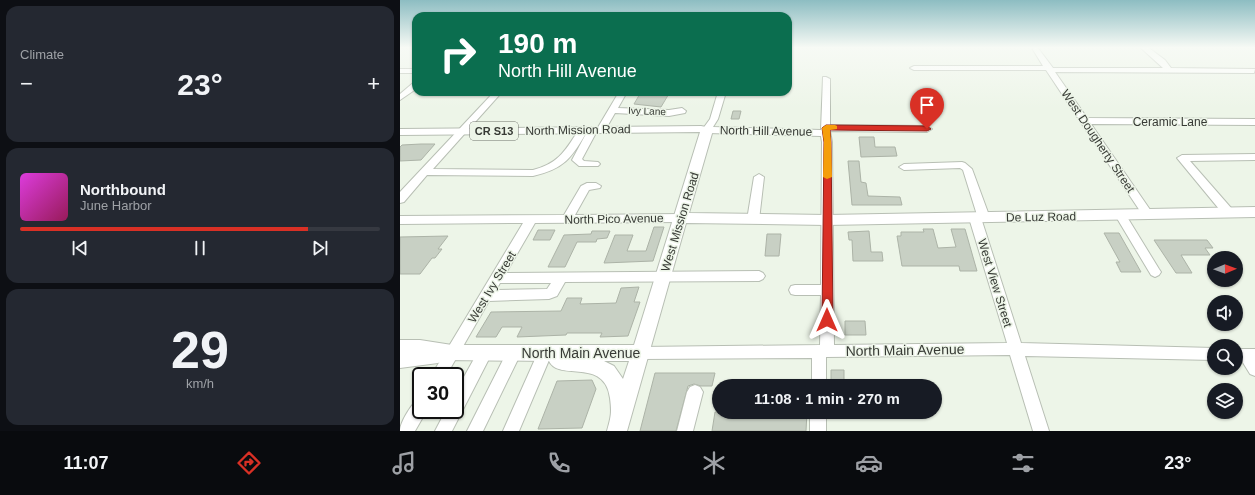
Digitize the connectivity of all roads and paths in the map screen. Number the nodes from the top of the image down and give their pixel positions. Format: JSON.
{"nodes":[{"id":1,"x":929,"y":68,"type":"edge"},
{"id":2,"x":1167,"y":68,"type":"edge"},
{"id":3,"x":1050,"y":69,"type":"junction"},
{"id":4,"x":400,"y":71,"type":"edge"},
{"id":5,"x":412,"y":71,"type":"edge"},
{"id":6,"x":1169,"y":71,"type":"junction"},
{"id":7,"x":1254,"y":71,"type":"dead end"},
{"id":8,"x":826,"y":79,"type":"dead end"},
{"id":9,"x":412,"y":87,"type":"edge"},
{"id":10,"x":402,"y":91,"type":"edge"},
{"id":11,"x":494,"y":96,"type":"edge"},
{"id":12,"x":621,"y":96,"type":"edge"},
{"id":13,"x":721,"y":96,"type":"edge"},
{"id":14,"x":400,"y":98,"type":"edge"},
{"id":15,"x":612,"y":110,"type":"junction"},
{"id":16,"x":682,"y":111,"type":"dead end"},
{"id":17,"x":1084,"y":121,"type":"junction"},
{"id":18,"x":1255,"y":122,"type":"edge"},
{"id":19,"x":927,"y":129,"type":"dead end"},
{"id":20,"x":592,"y":130,"type":"junction"},
{"id":21,"x":707,"y":130,"type":"junction"},
{"id":22,"x":462,"y":131,"type":"junction"},
{"id":23,"x":825,"y":131,"type":"junction"},
{"id":24,"x":400,"y":132,"type":"edge"},
{"id":25,"x":1255,"y":157,"type":"edge"},
{"id":26,"x":595,"y":164,"type":"dead end"},
{"id":27,"x":904,"y":167,"type":"dead end"},
{"id":28,"x":425,"y":172,"type":"junction"},
{"id":29,"x":760,"y":177,"type":"dead end"},
{"id":30,"x":596,"y":186,"type":"dead end"},
{"id":31,"x":400,"y":199,"type":"edge"},
{"id":32,"x":1228,"y":212,"type":"junction"},
{"id":33,"x":1255,"y":212,"type":"edge"},
{"id":34,"x":1148,"y":214,"type":"junction"},
{"id":35,"x":1120,"y":215,"type":"junction"},
{"id":36,"x":681,"y":218,"type":"junction"},
{"id":37,"x":980,"y":218,"type":"junction"},
{"id":38,"x":566,"y":219,"type":"junction"},
{"id":39,"x":400,"y":220,"type":"edge"},
{"id":40,"x":531,"y":220,"type":"junction"},
{"id":41,"x":753,"y":220,"type":"junction"},
{"id":42,"x":827,"y":220,"type":"junction"},
{"id":43,"x":1155,"y":272,"type":"dead end"},
{"id":44,"x":759,"y":276,"type":"dead end"},
{"id":45,"x":663,"y":277,"type":"junction"},
{"id":46,"x":496,"y":278,"type":"junction"},
{"id":47,"x":562,"y":278,"type":"junction"},
{"id":48,"x":795,"y":290,"type":"dead end"},
{"id":49,"x":827,"y":290,"type":"junction"},
{"id":50,"x":486,"y":296,"type":"junction"},
{"id":51,"x":400,"y":348,"type":"edge"},
{"id":52,"x":1015,"y":349,"type":"junction"},
{"id":53,"x":823,"y":351,"type":"junction"},
{"id":54,"x":452,"y":353,"type":"junction"},
{"id":55,"x":485,"y":353,"type":"junction"},
{"id":56,"x":514,"y":353,"type":"junction"},
{"id":57,"x":549,"y":353,"type":"junction"},
{"id":58,"x":640,"y":353,"type":"junction"},
{"id":59,"x":1207,"y":354,"type":"edge"},
{"id":60,"x":1246,"y":355,"type":"edge"},
{"id":61,"x":400,"y":360,"type":"edge"},
{"id":62,"x":443,"y":367,"type":"edge"},
{"id":63,"x":1255,"y":369,"type":"edge"},
{"id":64,"x":820,"y":379,"type":"edge"},
{"id":65,"x":464,"y":391,"type":"edge"},
{"id":66,"x":695,"y":392,"type":"dead end"},
{"id":67,"x":413,"y":419,"type":"edge"},
{"id":68,"x":449,"y":419,"type":"edge"},
{"id":69,"x":818,"y":419,"type":"edge"},
{"id":70,"x":619,"y":423,"type":"edge"},
{"id":71,"x":406,"y":431,"type":"edge"},
{"id":72,"x":443,"y":431,"type":"edge"},
{"id":73,"x":475,"y":431,"type":"edge"},
{"id":74,"x":511,"y":431,"type":"edge"},
{"id":75,"x":685,"y":431,"type":"edge"},
{"id":76,"x":818,"y":431,"type":"edge"},
{"id":77,"x":1041,"y":431,"type":"edge"}],
"edges":[{"from":1,"to":3,"type":"street"},
{"from":2,"to":6,"type":"street"},
{"from":3,"to":6,"type":"street"},
{"from":3,"to":17,"type":"street","name":"West Dougherty Street"},
{"from":4,"to":5,"type":"street"},
{"from":6,"to":7,"type":"street"},
{"from":8,"to":23,"type":"street"},
{"from":9,"to":10,"type":"street"},
{"from":10,"to":14,"type":"street"},
{"from":11,"to":22,"type":"street"},
{"from":12,"to":15,"type":"street"},
{"from":13,"to":21,"type":"street","name":"West Mission Road"},
{"from":15,"to":16,"type":"street","name":"Ivy Lane"},
{"from":15,"to":20,"type":"street"},
{"from":17,"to":18,"type":"street","name":"Ceramic Lane"},
{"from":17,"to":34,"type":"street","name":"West Dougherty Street"},
{"from":19,"to":23,"type":"street","name":"North Hill Avenue"},
{"from":20,"to":21,"type":"main road","name":"North Mission Road","number":"CR S13"},
{"from":20,"to":22,"type":"main road","name":"North Mission Road","number":"CR S13"},
{"from":20,"to":26,"type":"street"},
{"from":20,"to":28,"type":"street"},
{"from":21,"to":23,"type":"street","name":"North Hill Avenue"},
{"from":21,"to":36,"type":"main road","name":"West Mission Road"},
{"from":22,"to":24,"type":"main road","name":"North Mission Road","number":"CR S13"},
{"from":22,"to":28,"type":"street"},
{"from":23,"to":42,"type":"street"},
{"from":25,"to":32,"type":"street"},
{"from":27,"to":37,"type":"street","name":"West View Street"},
{"from":28,"to":31,"type":"street"},
{"from":29,"to":41,"type":"street"},
{"from":30,"to":38,"type":"street"},
{"from":32,"to":33,"type":"main road","name":"De Luz Road"},
{"from":32,"to":34,"type":"main road","name":"De Luz Road"},
{"from":34,"to":35,"type":"main road","name":"De Luz Road"},
{"from":35,"to":37,"type":"main road","name":"De Luz Road"},
{"from":35,"to":43,"type":"street"},
{"from":36,"to":38,"type":"street","name":"North Pico Avenue"},
{"from":36,"to":41,"type":"main road","name":"North Pico Avenue"},
{"from":36,"to":45,"type":"main road","name":"West Mission Road"},
{"from":37,"to":42,"type":"main road","name":"De Luz Road"},
{"from":37,"to":52,"type":"street","name":"West View Street"},
{"from":38,"to":40,"type":"street","name":"North Pico Avenue"},
{"from":39,"to":40,"type":"street","name":"North Pico Avenue"},
{"from":40,"to":46,"type":"street","name":"West Ivy Street"},
{"from":41,"to":42,"type":"main road","name":"North Pico Avenue"},
{"from":42,"to":49,"type":"street"},
{"from":44,"to":45,"type":"street"},
{"from":45,"to":47,"type":"street"},
{"from":45,"to":58,"type":"main road","name":"West Mission Road"},
{"from":46,"to":47,"type":"street"},
{"from":46,"to":50,"type":"street","name":"West Ivy Street"},
{"from":47,"to":50,"type":"street"},
{"from":48,"to":49,"type":"street"},
{"from":49,"to":53,"type":"street"},
{"from":50,"to":54,"type":"street","name":"West Ivy Street"},
{"from":51,"to":54,"type":"main road","name":"North Main Avenue"},
{"from":52,"to":53,"type":"street","name":"North Main Avenue"},
{"from":52,"to":59,"type":"street","name":"North Main Avenue"},
{"from":52,"to":77,"type":"street","name":"West View Street"},
{"from":53,"to":58,"type":"street","name":"North Main Avenue"},
{"from":53,"to":64,"type":"street"},
{"from":54,"to":55,"type":"main road","name":"North Main Avenue"},
{"from":54,"to":61,"type":"main road","name":"North Main Avenue"},
{"from":54,"to":62,"type":"street","name":"West Ivy Street"},
{"from":55,"to":56,"type":"main road","name":"North Main Avenue"},
{"from":55,"to":65,"type":"street"},
{"from":56,"to":57,"type":"main road","name":"North Main Avenue"},
{"from":56,"to":73,"type":"street"},
{"from":57,"to":58,"type":"main road","name":"North Main Avenue"},
{"from":57,"to":70,"type":"main road"},
{"from":57,"to":74,"type":"street"},
{"from":58,"to":70,"type":"main road","name":"West Mission Road"},
{"from":60,"to":63,"type":"street"},
{"from":66,"to":75,"type":"street"},
{"from":67,"to":71,"type":"street"},
{"from":68,"to":72,"type":"street"},
{"from":69,"to":76,"type":"street"}]}
